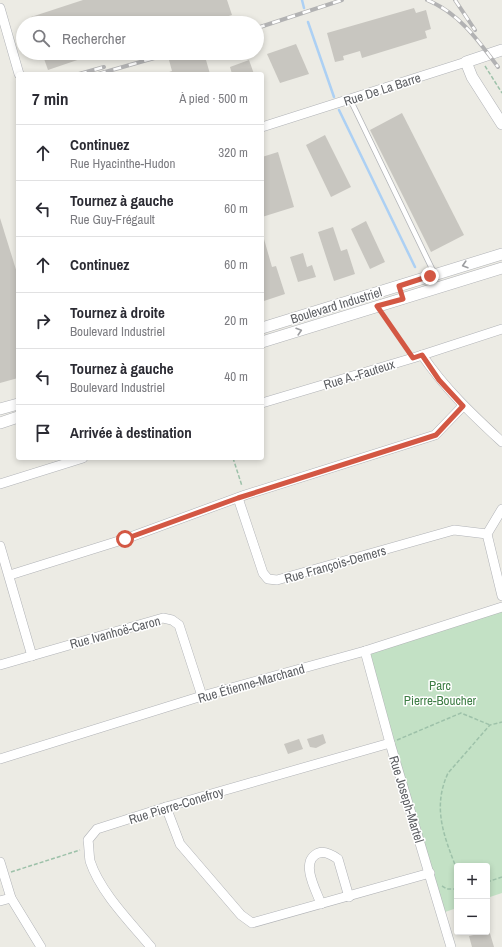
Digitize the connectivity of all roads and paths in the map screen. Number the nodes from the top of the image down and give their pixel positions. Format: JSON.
{"nodes":[{"id":1,"x":0,"y":8,"type":"edge"},
{"id":2,"x":502,"y":50,"type":"edge"},
{"id":3,"x":482,"y":56,"type":"junction"},
{"id":4,"x":466,"y":62,"type":"junction"},
{"id":5,"x":18,"y":72,"type":"edge"},
{"id":6,"x":502,"y":94,"type":"edge"},
{"id":7,"x":350,"y":99,"type":"junction"},
{"id":8,"x":502,"y":124,"type":"edge"},
{"id":9,"x":264,"y":125,"type":"edge"},
{"id":10,"x":502,"y":254,"type":"edge"},
{"id":11,"x":502,"y":268,"type":"edge"},
{"id":12,"x":432,"y":275,"type":"junction"},
{"id":13,"x":399,"y":286,"type":"junction"},
{"id":14,"x":434,"y":289,"type":"junction"},
{"id":15,"x":403,"y":299,"type":"junction"},
{"id":16,"x":377,"y":306,"type":"junction"},
{"id":17,"x":331,"y":307,"type":"junction"},
{"id":18,"x":335,"y":320,"type":"junction"},
{"id":19,"x":264,"y":327,"type":"edge"},
{"id":20,"x":502,"y":329,"type":"edge"},
{"id":21,"x":264,"y":339,"type":"edge"},
{"id":22,"x":422,"y":355,"type":"junction"},
{"id":23,"x":413,"y":358,"type":"junction"},
{"id":24,"x":264,"y":402,"type":"edge"},
{"id":25,"x":16,"y":405,"type":"edge"},
{"id":26,"x":463,"y":406,"type":"junction"},
{"id":27,"x":0,"y":409,"type":"edge"},
{"id":28,"x":16,"y":418,"type":"edge"},
{"id":29,"x":0,"y":423,"type":"edge"},
{"id":30,"x":502,"y":442,"type":"edge"},
{"id":31,"x":78,"y":460,"type":"edge"},
{"id":32,"x":233,"y":460,"type":"edge"},
{"id":33,"x":0,"y":484,"type":"edge"},
{"id":34,"x":242,"y":496,"type":"junction"},
{"id":35,"x":502,"y":510,"type":"edge"},
{"id":36,"x":487,"y":534,"type":"junction"},
{"id":37,"x":0,"y":546,"type":"edge"},
{"id":38,"x":10,"y":575,"type":"junction"},
{"id":39,"x":502,"y":596,"type":"edge"},
{"id":40,"x":502,"y":607,"type":"edge"},
{"id":41,"x":365,"y":651,"type":"junction"},
{"id":42,"x":32,"y":656,"type":"junction"},
{"id":43,"x":0,"y":665,"type":"edge"},
{"id":44,"x":202,"y":696,"type":"junction"},
{"id":45,"x":502,"y":722,"type":"edge"},
{"id":46,"x":490,"y":725,"type":"junction"},
{"id":47,"x":390,"y":743,"type":"junction"},
{"id":48,"x":0,"y":759,"type":"edge"},
{"id":49,"x":166,"y":807,"type":"junction"},
{"id":50,"x":89,"y":848,"type":"junction"},
{"id":51,"x":0,"y":862,"type":"edge"},
{"id":52,"x":455,"y":863,"type":"edge"},
{"id":53,"x":430,"y":873,"type":"junction"},
{"id":54,"x":4,"y":874,"type":"junction"},
{"id":55,"x":502,"y":877,"type":"edge"},
{"id":56,"x":490,"y":881,"type":"edge"},
{"id":57,"x":433,"y":885,"type":"junction"},
{"id":58,"x":454,"y":889,"type":"edge"},
{"id":59,"x":349,"y":897,"type":"junction"},
{"id":60,"x":11,"y":898,"type":"junction"},
{"id":61,"x":0,"y":901,"type":"edge"},
{"id":62,"x":321,"y":904,"type":"junction"},
{"id":63,"x":41,"y":947,"type":"edge"},
{"id":64,"x":151,"y":947,"type":"edge"},
{"id":65,"x":451,"y":947,"type":"edge"}],
"edges":[{"from":1,"to":5,"type":"street"},
{"from":2,"to":3,"type":"street","name":"Rue De La Barre"},
{"from":3,"to":4,"type":"street","name":"Rue De La Barre"},
{"from":3,"to":6,"type":"path"},
{"from":4,"to":7,"type":"street","name":"Rue De La Barre"},
{"from":4,"to":8,"type":"street"},
{"from":7,"to":9,"type":"street","name":"Rue De La Barre"},
{"from":7,"to":12,"type":"lane"},
{"from":10,"to":12,"type":"street","name":"Boulevard Industriel","one_way":true},
{"from":11,"to":14,"type":"street","name":"Boulevard Industriel"},
{"from":12,"to":13,"type":"street","name":"Boulevard Industriel"},
{"from":12,"to":14,"type":"street"},
{"from":13,"to":15,"type":"street"},
{"from":13,"to":17,"type":"street","name":"Boulevard Industriel"},
{"from":14,"to":15,"type":"street","name":"Boulevard Industriel"},
{"from":15,"to":16,"type":"street","name":"Boulevard Industriel"},
{"from":16,"to":18,"type":"street","name":"Boulevard Industriel"},
{"from":16,"to":23,"type":"path"},
{"from":17,"to":18,"type":"street"},
{"from":17,"to":19,"type":"street","name":"Boulevard Industriel"},
{"from":21,"to":18,"type":"street","name":"Boulevard Industriel","one_way":true},
{"from":20,"to":22,"type":"street","name":"Rue A.-Fauteux"},
{"from":22,"to":23,"type":"street","name":"Rue A.-Fauteux"},
{"from":22,"to":26,"type":"street"},
{"from":23,"to":24,"type":"street","name":"Rue A.-Fauteux"},
{"from":25,"to":27,"type":"street"},
{"from":26,"to":30,"type":"street"},
{"from":26,"to":34,"type":"street"},
{"from":28,"to":29,"type":"street"},
{"from":31,"to":33,"type":"street"},
{"from":32,"to":34,"type":"path"},
{"from":34,"to":36,"type":"street","name":"Rue François-Demers"},
{"from":34,"to":38,"type":"street"},
{"from":35,"to":36,"type":"street"},
{"from":36,"to":39,"type":"street"},
{"from":37,"to":38,"type":"street"},
{"from":38,"to":42,"type":"street"},
{"from":40,"to":41,"type":"street","name":"Rue Étienne-Marchand"},
{"from":41,"to":44,"type":"street","name":"Rue Étienne-Marchand"},
{"from":41,"to":47,"type":"street","name":"Rue Joseph-Martel"},
{"from":42,"to":43,"type":"street","name":"Rue Ivanhoë-Caron"},
{"from":42,"to":44,"type":"street","name":"Rue Ivanhoë-Caron"},
{"from":44,"to":48,"type":"street","name":"Rue Étienne-Marchand"},
{"from":45,"to":46,"type":"path"},
{"from":46,"to":47,"type":"path"},
{"from":46,"to":52,"type":"path"},
{"from":47,"to":49,"type":"street","name":"Rue Pierre-Conefroy"},
{"from":47,"to":53,"type":"street","name":"Rue Joseph-Martel"},
{"from":49,"to":50,"type":"street","name":"Rue Pierre-Conefroy"},
{"from":49,"to":62,"type":"street"},
{"from":50,"to":54,"type":"path"},
{"from":50,"to":64,"type":"street"},
{"from":51,"to":54,"type":"street"},
{"from":53,"to":57,"type":"street","name":"Rue Joseph-Martel"},
{"from":53,"to":59,"type":"street"},
{"from":54,"to":60,"type":"street"},
{"from":55,"to":56,"type":"path"},
{"from":57,"to":58,"type":"path"},
{"from":57,"to":65,"type":"street","name":"Rue Joseph-Martel"},
{"from":59,"to":62,"type":"street"},
{"from":59,"to":62,"type":"street"},
{"from":60,"to":61,"type":"street"},
{"from":60,"to":63,"type":"street"}]}
